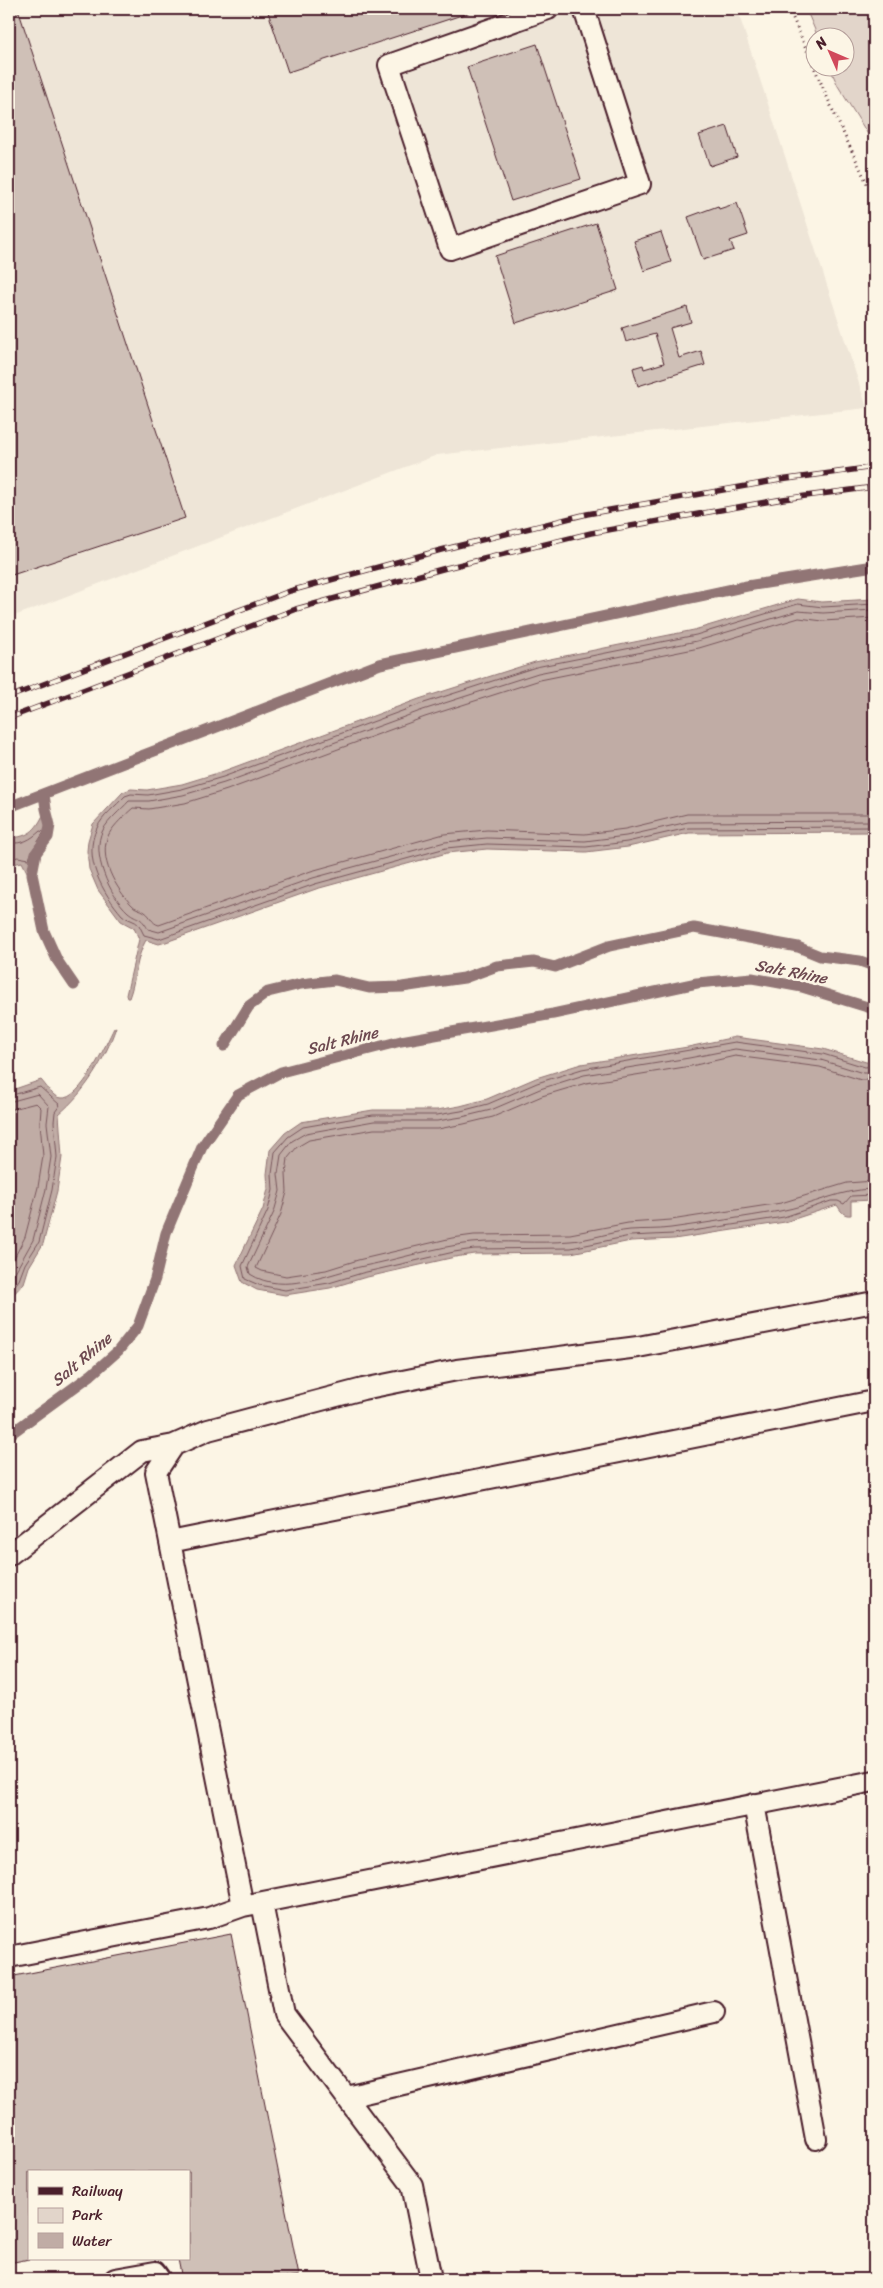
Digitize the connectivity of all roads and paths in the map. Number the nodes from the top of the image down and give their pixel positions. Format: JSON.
{"nodes":[{"id":1,"x":548,"y":9,"type":"edge"},
{"id":2,"x":584,"y":9,"type":"edge"},
{"id":3,"x":789,"y":9,"type":"edge"},
{"id":4,"x":874,"y":198,"type":"edge"},
{"id":5,"x":874,"y":1302,"type":"edge"},
{"id":6,"x":874,"y":1401,"type":"edge"},
{"id":7,"x":174,"y":1445,"type":"junction"},
{"id":8,"x":170,"y":1542,"type":"junction"},
{"id":9,"x":9,"y":1555,"type":"edge"},
{"id":10,"x":874,"y":1781,"type":"edge"},
{"id":11,"x":754,"y":1804,"type":"junction"},
{"id":12,"x":252,"y":1905,"type":"junction"},
{"id":13,"x":9,"y":1957,"type":"edge"},
{"id":14,"x":714,"y":2012,"type":"dead end"},
{"id":15,"x":347,"y":2097,"type":"junction"},
{"id":16,"x":816,"y":2139,"type":"dead end"},
{"id":17,"x":115,"y":2279,"type":"edge"},
{"id":18,"x":160,"y":2279,"type":"edge"},
{"id":19,"x":431,"y":2279,"type":"edge"}],
"edges":[{"from":1,"to":2,"type":"lane"},
{"from":3,"to":4,"type":"path"},
{"from":5,"to":7,"type":"lane"},
{"from":6,"to":8,"type":"lane"},
{"from":7,"to":8,"type":"lane"},
{"from":7,"to":9,"type":"lane"},
{"from":8,"to":12,"type":"lane"},
{"from":10,"to":11,"type":"lane"},
{"from":11,"to":12,"type":"lane"},
{"from":11,"to":16,"type":"lane"},
{"from":12,"to":13,"type":"lane"},
{"from":12,"to":15,"type":"lane"},
{"from":14,"to":15,"type":"lane"},
{"from":15,"to":19,"type":"lane"},
{"from":17,"to":18,"type":"lane"}]}
